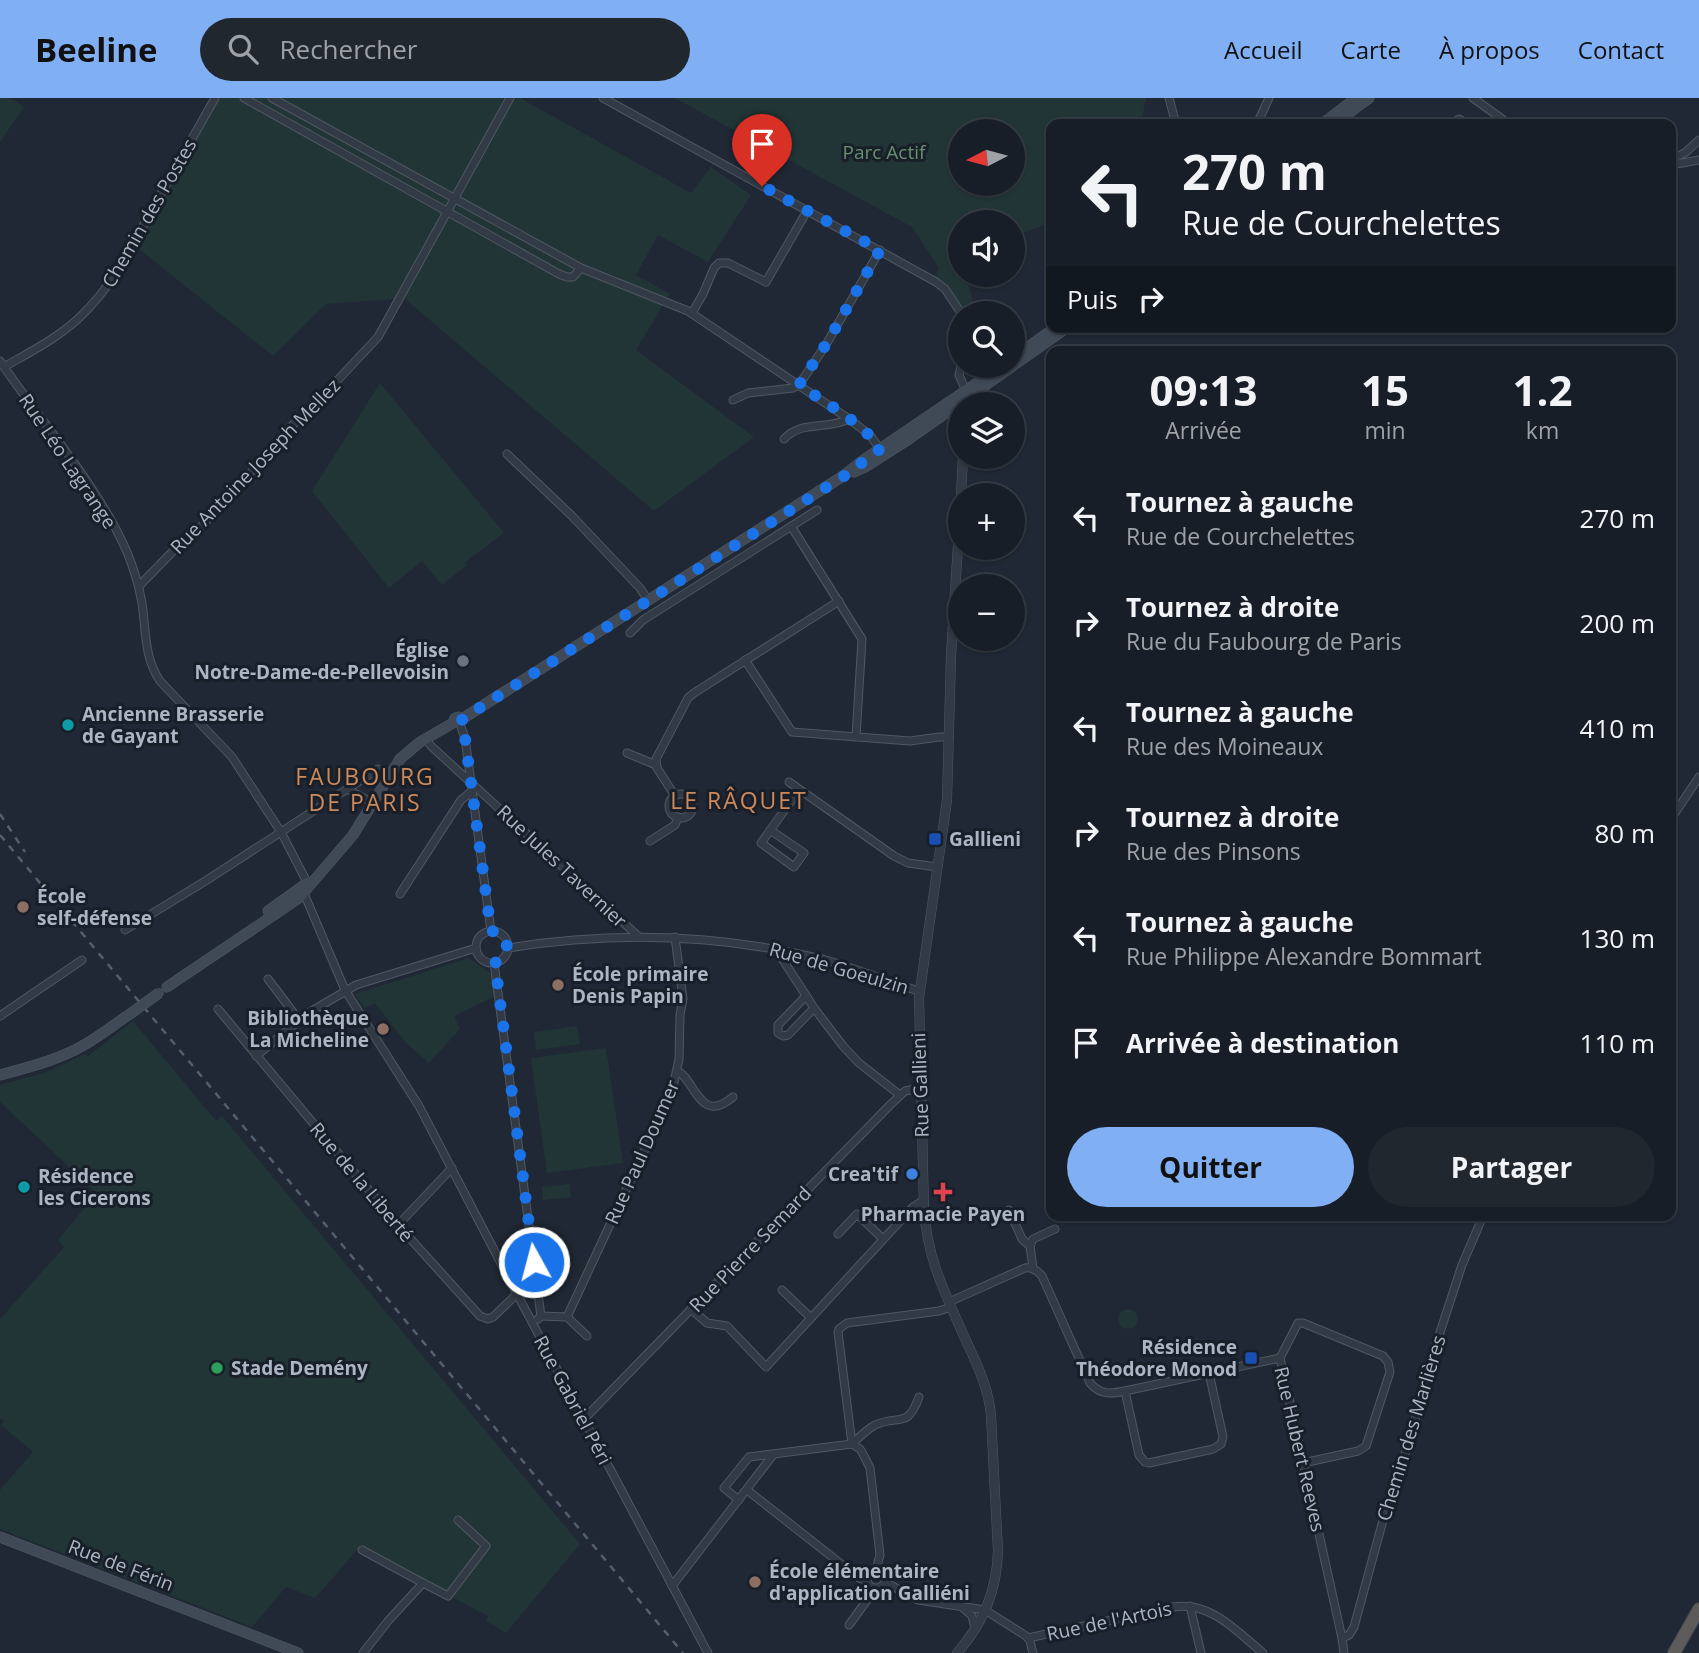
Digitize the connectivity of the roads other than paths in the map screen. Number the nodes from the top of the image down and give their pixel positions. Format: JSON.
{"nodes":[{"id":1,"x":215,"y":98,"type":"edge"},
{"id":2,"x":244,"y":98,"type":"edge"},
{"id":3,"x":272,"y":98,"type":"edge"},
{"id":4,"x":510,"y":98,"type":"edge"},
{"id":5,"x":603,"y":98,"type":"edge"},
{"id":6,"x":1169,"y":98,"type":"edge"},
{"id":7,"x":1269,"y":98,"type":"edge"},
{"id":8,"x":1356,"y":98,"type":"edge"},
{"id":9,"x":1369,"y":98,"type":"edge"},
{"id":10,"x":1472,"y":98,"type":"edge"},
{"id":11,"x":1175,"y":119,"type":"edge"},
{"id":12,"x":1260,"y":119,"type":"edge"},
{"id":13,"x":1329,"y":119,"type":"edge"},
{"id":14,"x":1341,"y":119,"type":"edge"},
{"id":15,"x":1502,"y":119,"type":"edge"},
{"id":16,"x":1698,"y":142,"type":"edge"},
{"id":17,"x":1676,"y":158,"type":"edge"},
{"id":18,"x":1699,"y":160,"type":"edge"},
{"id":19,"x":1676,"y":164,"type":"edge"},
{"id":20,"x":454,"y":199,"type":"junction"},
{"id":21,"x":447,"y":211,"type":"junction"},
{"id":22,"x":807,"y":211,"type":"junction"},
{"id":23,"x":880,"y":250,"type":"junction"},
{"id":24,"x":581,"y":268,"type":"junction"},
{"id":25,"x":953,"y":301,"type":"edge"},
{"id":26,"x":692,"y":313,"type":"junction"},
{"id":27,"x":1048,"y":333,"type":"edge"},
{"id":28,"x":1059,"y":333,"type":"edge"},
{"id":29,"x":1025,"y":349,"type":"edge"},
{"id":30,"x":2,"y":364,"type":"edge"},
{"id":31,"x":988,"y":378,"type":"edge"},
{"id":32,"x":799,"y":385,"type":"junction"},
{"id":33,"x":973,"y":392,"type":"edge"},
{"id":34,"x":976,"y":392,"type":"edge"},
{"id":35,"x":733,"y":400,"type":"dead end"},
{"id":36,"x":948,"y":410,"type":"edge"},
{"id":37,"x":849,"y":419,"type":"junction"},
{"id":38,"x":784,"y":439,"type":"dead end"},
{"id":39,"x":882,"y":452,"type":"junction"},
{"id":40,"x":507,"y":454,"type":"dead end"},
{"id":41,"x":817,"y":510,"type":"dead end"},
{"id":42,"x":791,"y":526,"type":"junction"},
{"id":43,"x":957,"y":560,"type":"edge"},
{"id":44,"x":139,"y":586,"type":"junction"},
{"id":45,"x":648,"y":600,"type":"junction"},
{"id":46,"x":839,"y":601,"type":"junction"},
{"id":47,"x":629,"y":633,"type":"dead end"},
{"id":48,"x":745,"y":660,"type":"junction"},
{"id":49,"x":458,"y":723,"type":"junction"},
{"id":50,"x":856,"y":737,"type":"junction"},
{"id":51,"x":949,"y":737,"type":"junction"},
{"id":52,"x":426,"y":738,"type":"junction"},
{"id":53,"x":627,"y":753,"type":"dead end"},
{"id":54,"x":656,"y":765,"type":"junction"},
{"id":55,"x":379,"y":769,"type":"dead end"},
{"id":56,"x":1699,"y":777,"type":"edge"},
{"id":57,"x":471,"y":781,"type":"junction"},
{"id":58,"x":789,"y":782,"type":"dead end"},
{"id":59,"x":347,"y":789,"type":"junction"},
{"id":60,"x":799,"y":790,"type":"junction"},
{"id":61,"x":472,"y":791,"type":"junction"},
{"id":62,"x":675,"y":796,"type":"junction"},
{"id":63,"x":373,"y":803,"type":"junction"},
{"id":64,"x":1676,"y":812,"type":"edge"},
{"id":65,"x":678,"y":817,"type":"junction"},
{"id":66,"x":770,"y":830,"type":"junction"},
{"id":67,"x":281,"y":832,"type":"junction"},
{"id":68,"x":650,"y":841,"type":"dead end"},
{"id":69,"x":937,"y":867,"type":"junction"},
{"id":70,"x":305,"y":887,"type":"junction"},
{"id":71,"x":400,"y":894,"type":"dead end"},
{"id":72,"x":125,"y":930,"type":"dead end"},
{"id":73,"x":491,"y":931,"type":"junction"},
{"id":74,"x":638,"y":936,"type":"junction"},
{"id":75,"x":676,"y":937,"type":"junction"},
{"id":76,"x":508,"y":947,"type":"junction"},
{"id":77,"x":476,"y":948,"type":"junction"},
{"id":78,"x":776,"y":949,"type":"junction"},
{"id":79,"x":82,"y":960,"type":"dead end"},
{"id":80,"x":495,"y":963,"type":"junction"},
{"id":81,"x":268,"y":979,"type":"dead end"},
{"id":82,"x":345,"y":990,"type":"junction"},
{"id":83,"x":919,"y":990,"type":"junction"},
{"id":84,"x":806,"y":996,"type":"junction"},
{"id":85,"x":814,"y":1008,"type":"junction"},
{"id":86,"x":218,"y":1009,"type":"dead end"},
{"id":87,"x":0,"y":1016,"type":"edge"},
{"id":88,"x":299,"y":1020,"type":"junction"},
{"id":89,"x":256,"y":1056,"type":"junction"},
{"id":90,"x":677,"y":1070,"type":"junction"},
{"id":91,"x":0,"y":1075,"type":"edge"},
{"id":92,"x":920,"y":1088,"type":"junction"},
{"id":93,"x":900,"y":1095,"type":"junction"},
{"id":94,"x":733,"y":1097,"type":"dead end"},
{"id":95,"x":452,"y":1168,"type":"junction"},
{"id":96,"x":924,"y":1200,"type":"junction"},
{"id":97,"x":1009,"y":1210,"type":"dead end"},
{"id":98,"x":1481,"y":1221,"type":"edge"},
{"id":99,"x":398,"y":1225,"type":"junction"},
{"id":100,"x":1055,"y":1229,"type":"dead end"},
{"id":101,"x":838,"y":1234,"type":"dead end"},
{"id":102,"x":883,"y":1239,"type":"junction"},
{"id":103,"x":1030,"y":1246,"type":"junction"},
{"id":104,"x":1033,"y":1268,"type":"junction"},
{"id":105,"x":782,"y":1290,"type":"dead end"},
{"id":106,"x":517,"y":1294,"type":"junction"},
{"id":107,"x":950,"y":1305,"type":"junction"},
{"id":108,"x":691,"y":1309,"type":"junction"},
{"id":109,"x":541,"y":1316,"type":"junction"},
{"id":110,"x":567,"y":1317,"type":"junction"},
{"id":111,"x":810,"y":1317,"type":"junction"},
{"id":112,"x":533,"y":1324,"type":"junction"},
{"id":113,"x":587,"y":1336,"type":"dead end"},
{"id":114,"x":1280,"y":1358,"type":"junction"},
{"id":115,"x":1209,"y":1373,"type":"junction"},
{"id":116,"x":1125,"y":1391,"type":"junction"},
{"id":117,"x":919,"y":1396,"type":"dead end"},
{"id":118,"x":583,"y":1419,"type":"junction"},
{"id":119,"x":852,"y":1444,"type":"junction"},
{"id":120,"x":773,"y":1455,"type":"junction"},
{"id":121,"x":1303,"y":1463,"type":"junction"},
{"id":122,"x":747,"y":1490,"type":"junction"},
{"id":123,"x":739,"y":1500,"type":"junction"},
{"id":124,"x":458,"y":1520,"type":"dead end"},
{"id":125,"x":0,"y":1537,"type":"edge"},
{"id":126,"x":362,"y":1550,"type":"dead end"},
{"id":127,"x":876,"y":1570,"type":"junction"},
{"id":128,"x":867,"y":1581,"type":"junction"},
{"id":129,"x":885,"y":1582,"type":"junction"},
{"id":130,"x":423,"y":1583,"type":"junction"},
{"id":131,"x":672,"y":1586,"type":"junction"},
{"id":132,"x":873,"y":1588,"type":"junction"},
{"id":133,"x":961,"y":1606,"type":"junction"},
{"id":134,"x":1190,"y":1606,"type":"junction"},
{"id":135,"x":1699,"y":1609,"type":"edge"},
{"id":136,"x":985,"y":1610,"type":"junction"},
{"id":137,"x":1699,"y":1623,"type":"edge"},
{"id":138,"x":849,"y":1625,"type":"dead end"},
{"id":139,"x":975,"y":1629,"type":"junction"},
{"id":140,"x":1028,"y":1638,"type":"junction"},
{"id":141,"x":1342,"y":1638,"type":"junction"},
{"id":142,"x":298,"y":1653,"type":"edge"},
{"id":143,"x":363,"y":1653,"type":"edge"},
{"id":144,"x":708,"y":1653,"type":"edge"},
{"id":145,"x":957,"y":1653,"type":"edge"},
{"id":146,"x":1033,"y":1653,"type":"edge"},
{"id":147,"x":1201,"y":1653,"type":"edge"},
{"id":148,"x":1263,"y":1653,"type":"edge"},
{"id":149,"x":1343,"y":1653,"type":"edge"},
{"id":150,"x":1674,"y":1653,"type":"edge"},
{"id":151,"x":1682,"y":1653,"type":"edge"}],
"edges":[{"from":1,"to":30,"type":"street","name":"Chemin des Postes"},
{"from":2,"to":21,"type":"street"},
{"from":3,"to":20,"type":"street"},
{"from":4,"to":20,"type":"street","name":"Rue Antoine Joseph Mellez"},
{"from":5,"to":22,"type":"street"},
{"from":6,"to":11,"type":"street"},
{"from":7,"to":12,"type":"street"},
{"from":8,"to":13,"type":"main road"},
{"from":9,"to":14,"type":"main road"},
{"from":10,"to":15,"type":"street"},
{"from":16,"to":17,"type":"street"},
{"from":18,"to":19,"type":"street"},
{"from":20,"to":21,"type":"street","name":"Rue Antoine Joseph Mellez"},
{"from":20,"to":24,"type":"street"},
{"from":21,"to":24,"type":"street"},
{"from":21,"to":44,"type":"street","name":"Rue Antoine Joseph Mellez"},
{"from":22,"to":23,"type":"street"},
{"from":22,"to":26,"type":"street"},
{"from":23,"to":25,"type":"street"},
{"from":23,"to":32,"type":"street"},
{"from":24,"to":26,"type":"street"},
{"from":26,"to":32,"type":"street"},
{"from":27,"to":29,"type":"main road"},
{"from":28,"to":34,"type":"main road"},
{"from":30,"to":44,"type":"street","name":"Rue Léo Lagrange"},
{"from":31,"to":33,"type":"main road"},
{"from":32,"to":35,"type":"street"},
{"from":32,"to":37,"type":"street"},
{"from":36,"to":39,"type":"main road"},
{"from":37,"to":38,"type":"street"},
{"from":37,"to":39,"type":"street"},
{"from":39,"to":45,"type":"main road"},
{"from":40,"to":45,"type":"street"},
{"from":41,"to":42,"type":"street"},
{"from":42,"to":46,"type":"street"},
{"from":42,"to":47,"type":"street"},
{"from":43,"to":51,"type":"street","name":"Rue Gallieni"},
{"from":44,"to":67,"type":"street","name":"Rue Léo Lagrange"},
{"from":45,"to":49,"type":"main road"},
{"from":46,"to":48,"type":"street"},
{"from":46,"to":50,"type":"street"},
{"from":48,"to":50,"type":"street"},
{"from":48,"to":54,"type":"street"},
{"from":49,"to":52,"type":"main road"},
{"from":49,"to":57,"type":"street"},
{"from":50,"to":51,"type":"street"},
{"from":51,"to":69,"type":"street","name":"Rue Gallieni"},
{"from":52,"to":57,"type":"street","name":"Rue Jules Tavernier"},
{"from":52,"to":63,"type":"main road"},
{"from":53,"to":54,"type":"street"},
{"from":54,"to":62,"type":"street"},
{"from":55,"to":59,"type":"street"},
{"from":56,"to":64,"type":"street"},
{"from":57,"to":61,"type":"street"},
{"from":57,"to":74,"type":"street","name":"Rue Jules Tavernier"},
{"from":58,"to":60,"type":"street"},
{"from":59,"to":63,"type":"street"},
{"from":59,"to":67,"type":"street"},
{"from":60,"to":66,"type":"street"},
{"from":60,"to":69,"type":"street"},
{"from":61,"to":71,"type":"street"},
{"from":61,"to":73,"type":"street"},
{"from":62,"to":65,"type":"street"},
{"from":62,"to":65,"type":"street"},
{"from":63,"to":70,"type":"main road"},
{"from":65,"to":68,"type":"street"},
{"from":66,"to":66,"type":"street"},
{"from":67,"to":70,"type":"street","name":"Rue Léo Lagrange"},
{"from":67,"to":72,"type":"street"},
{"from":69,"to":83,"type":"street","name":"Rue Gallieni"},
{"from":70,"to":82,"type":"street","name":"Rue Léo Lagrange"},
{"from":70,"to":91,"type":"main road","bridge":true},
{"from":73,"to":76,"type":"street"},
{"from":73,"to":77,"type":"street"},
{"from":74,"to":75,"type":"street","name":"Rue de Goeulzin"},
{"from":74,"to":76,"type":"street","name":"Rue de Goeulzin"},
{"from":75,"to":78,"type":"street","name":"Rue de Goeulzin"},
{"from":75,"to":90,"type":"street","name":"Rue Paul Doumer"},
{"from":76,"to":80,"type":"street"},
{"from":77,"to":80,"type":"street"},
{"from":77,"to":82,"type":"street"},
{"from":78,"to":83,"type":"street","name":"Rue de Goeulzin"},
{"from":78,"to":84,"type":"street"},
{"from":79,"to":87,"type":"street"},
{"from":80,"to":109,"type":"street"},
{"from":81,"to":88,"type":"street"},
{"from":82,"to":88,"type":"street"},
{"from":82,"to":95,"type":"street","name":"Rue Gabriel Péri"},
{"from":83,"to":92,"type":"street","name":"Rue Gallieni"},
{"from":84,"to":85,"type":"street"},
{"from":84,"to":85,"type":"street"},
{"from":85,"to":93,"type":"street"},
{"from":86,"to":89,"type":"street","name":"Rue de la Liberté"},
{"from":88,"to":89,"type":"street"},
{"from":89,"to":99,"type":"street","name":"Rue de la Liberté"},
{"from":90,"to":94,"type":"street"},
{"from":90,"to":110,"type":"street","name":"Rue Paul Doumer"},
{"from":92,"to":93,"type":"street","name":"Rue Pierre Semard"},
{"from":92,"to":96,"type":"street","name":"Rue Gallieni"},
{"from":93,"to":108,"type":"street","name":"Rue Pierre Semard"},
{"from":95,"to":99,"type":"street"},
{"from":95,"to":106,"type":"street","name":"Rue Gabriel Péri"},
{"from":96,"to":102,"type":"street"},
{"from":96,"to":107,"type":"street","name":"Rue Gallieni"},
{"from":97,"to":103,"type":"street","name":"Rue Hubert Reeves"},
{"from":98,"to":141,"type":"street","name":"Chemin des Marlières"},
{"from":99,"to":106,"type":"street","name":"Rue de la Liberté"},
{"from":100,"to":103,"type":"street"},
{"from":101,"to":102,"type":"street"},
{"from":102,"to":111,"type":"street"},
{"from":103,"to":104,"type":"street","name":"Rue Hubert Reeves"},
{"from":104,"to":107,"type":"street"},
{"from":104,"to":116,"type":"street","name":"Rue Hubert Reeves"},
{"from":105,"to":111,"type":"street"},
{"from":106,"to":112,"type":"street","name":"Rue Gabriel Péri"},
{"from":107,"to":119,"type":"street"},
{"from":107,"to":136,"type":"street","name":"Rue Gallieni"},
{"from":108,"to":111,"type":"street"},
{"from":108,"to":118,"type":"street","name":"Rue Pierre Semard"},
{"from":109,"to":110,"type":"street"},
{"from":109,"to":112,"type":"street"},
{"from":110,"to":113,"type":"street"},
{"from":112,"to":118,"type":"street","name":"Rue Gabriel Péri"},
{"from":114,"to":115,"type":"street","name":"Rue Hubert Reeves"},
{"from":114,"to":121,"type":"street","name":"Rue Hubert Reeves"},
{"from":114,"to":121,"type":"street"},
{"from":115,"to":116,"type":"street","name":"Rue Hubert Reeves"},
{"from":115,"to":116,"type":"street"},
{"from":117,"to":119,"type":"street"},
{"from":118,"to":131,"type":"street","name":"Rue Gabriel Péri"},
{"from":119,"to":120,"type":"street"},
{"from":119,"to":127,"type":"street"},
{"from":120,"to":122,"type":"street"},
{"from":120,"to":123,"type":"street"},
{"from":121,"to":141,"type":"street","name":"Rue Hubert Reeves"},
{"from":122,"to":123,"type":"street"},
{"from":122,"to":128,"type":"street"},
{"from":123,"to":131,"type":"street"},
{"from":124,"to":130,"type":"street"},
{"from":125,"to":142,"type":"main road","name":"Rue de Férin"},
{"from":126,"to":130,"type":"street"},
{"from":127,"to":128,"type":"street"},
{"from":127,"to":129,"type":"street"},
{"from":128,"to":132,"type":"street"},
{"from":129,"to":132,"type":"street"},
{"from":129,"to":133,"type":"street"},
{"from":130,"to":143,"type":"street"},
{"from":131,"to":144,"type":"street","name":"Rue Gabriel Péri"},
{"from":132,"to":138,"type":"street"},
{"from":133,"to":136,"type":"street"},
{"from":133,"to":139,"type":"street"},
{"from":134,"to":140,"type":"street","name":"Rue de l'Artois"},
{"from":134,"to":147,"type":"street"},
{"from":134,"to":148,"type":"street"},
{"from":135,"to":150,"type":"highway"},
{"from":136,"to":139,"type":"street","name":"Rue Gallieni"},
{"from":136,"to":140,"type":"street"},
{"from":137,"to":151,"type":"highway"},
{"from":139,"to":145,"type":"street","name":"Rue Gallieni"},
{"from":140,"to":146,"type":"street"},
{"from":141,"to":149,"type":"street","name":"Rue Hubert Reeves"}]}
